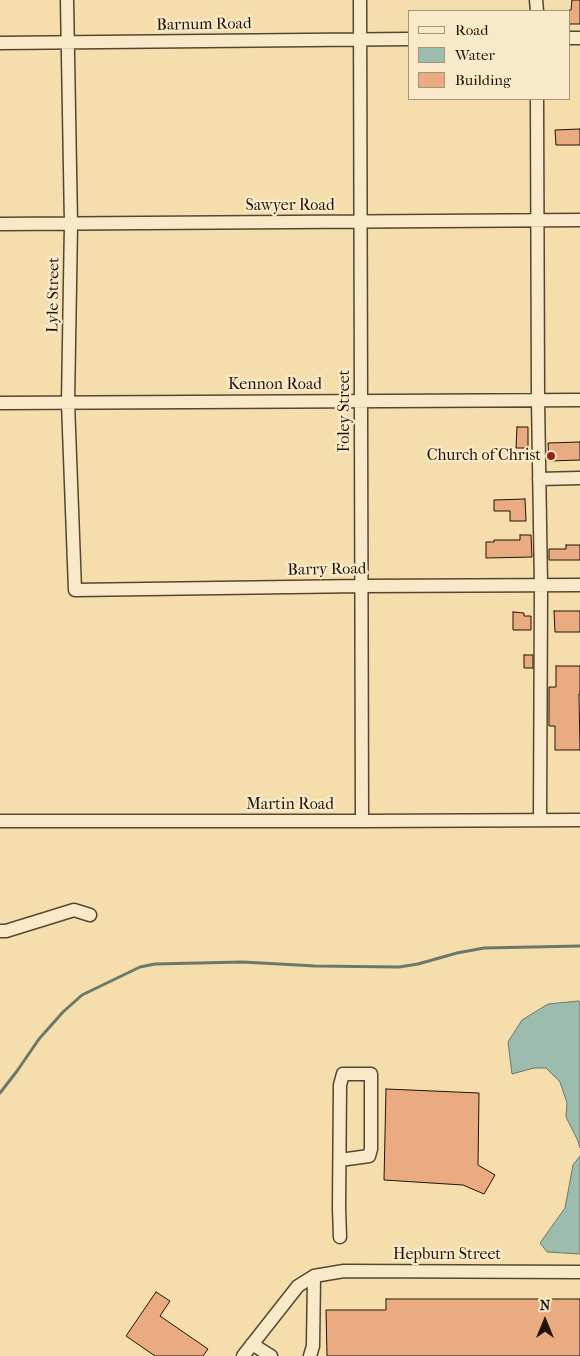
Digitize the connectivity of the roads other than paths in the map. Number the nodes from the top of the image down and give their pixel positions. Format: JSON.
{"nodes":[{"id":1,"x":67,"y":0,"type":"edge"},
{"id":2,"x":360,"y":0,"type":"edge"},
{"id":3,"x":408,"y":39,"type":"edge"},
{"id":4,"x":360,"y":40,"type":"junction"},
{"id":5,"x":67,"y":42,"type":"junction"},
{"id":6,"x":0,"y":43,"type":"edge"},
{"id":7,"x":537,"y":100,"type":"edge"},
{"id":8,"x":580,"y":220,"type":"edge"},
{"id":9,"x":361,"y":221,"type":"junction"},
{"id":10,"x":538,"y":221,"type":"junction"},
{"id":11,"x":0,"y":224,"type":"edge"},
{"id":12,"x":71,"y":224,"type":"junction"},
{"id":13,"x":538,"y":400,"type":"junction"},
{"id":14,"x":580,"y":400,"type":"edge"},
{"id":15,"x":361,"y":401,"type":"junction"},
{"id":16,"x":0,"y":403,"type":"edge"},
{"id":17,"x":68,"y":403,"type":"junction"},
{"id":18,"x":580,"y":478,"type":"edge"},
{"id":19,"x":539,"y":479,"type":"junction"},
{"id":20,"x":362,"y":586,"type":"junction"},
{"id":21,"x":541,"y":586,"type":"junction"},
{"id":22,"x":580,"y":586,"type":"edge"},
{"id":23,"x":75,"y":590,"type":"joint"},
{"id":24,"x":540,"y":819,"type":"junction"},
{"id":25,"x":580,"y":820,"type":"edge"},
{"id":26,"x":0,"y":821,"type":"edge"},
{"id":27,"x":362,"y":821,"type":"junction"},
{"id":28,"x":90,"y":916,"type":"dead end"},
{"id":29,"x":0,"y":932,"type":"edge"},
{"id":30,"x":340,"y":1160,"type":"junction"},
{"id":31,"x":340,"y":1237,"type":"dead end"},
{"id":32,"x":580,"y":1272,"type":"edge"},
{"id":33,"x":314,"y":1276,"type":"junction"},
{"id":34,"x":252,"y":1344,"type":"junction"},
{"id":35,"x":243,"y":1356,"type":"edge"},
{"id":36,"x":271,"y":1356,"type":"edge"},
{"id":37,"x":310,"y":1356,"type":"edge"}],
"edges":[{"from":1,"to":5,"type":"street","name":"Lyle Street"},
{"from":2,"to":4,"type":"street","name":"Foley Street"},
{"from":3,"to":4,"type":"street","name":"Barnum Road"},
{"from":4,"to":5,"type":"street","name":"Barnum Road"},
{"from":4,"to":9,"type":"street","name":"Foley Street"},
{"from":5,"to":6,"type":"street","name":"Barnum Road"},
{"from":5,"to":12,"type":"street","name":"Lyle Street"},
{"from":7,"to":10,"type":"street"},
{"from":8,"to":10,"type":"street","name":"Sawyer Road"},
{"from":9,"to":10,"type":"street","name":"Sawyer Road"},
{"from":9,"to":12,"type":"street","name":"Sawyer Road"},
{"from":9,"to":15,"type":"street","name":"Foley Street"},
{"from":10,"to":13,"type":"street"},
{"from":11,"to":12,"type":"street","name":"Sawyer Road"},
{"from":12,"to":17,"type":"street","name":"Lyle Street"},
{"from":13,"to":14,"type":"street","name":"Kennon Road"},
{"from":13,"to":15,"type":"street","name":"Kennon Road"},
{"from":13,"to":19,"type":"street"},
{"from":15,"to":17,"type":"street","name":"Kennon Road"},
{"from":15,"to":20,"type":"street","name":"Foley Street"},
{"from":16,"to":17,"type":"street","name":"Kennon Road"},
{"from":17,"to":23,"type":"street","name":"Lyle Street"},
{"from":18,"to":19,"type":"street"},
{"from":19,"to":21,"type":"street"},
{"from":20,"to":21,"type":"street","name":"Barry Road"},
{"from":20,"to":23,"type":"street","name":"Barry Road"},
{"from":20,"to":27,"type":"street","name":"Foley Street"},
{"from":21,"to":22,"type":"street","name":"Barry Road"},
{"from":21,"to":24,"type":"street"},
{"from":24,"to":25,"type":"street","name":"Martin Road"},
{"from":24,"to":27,"type":"street","name":"Martin Road"},
{"from":26,"to":27,"type":"street","name":"Martin Road"},
{"from":28,"to":29,"type":"street"},
{"from":30,"to":30,"type":"street"},
{"from":30,"to":31,"type":"street"},
{"from":32,"to":33,"type":"street","name":"Hepburn Street"},
{"from":33,"to":34,"type":"street"},
{"from":33,"to":37,"type":"street"},
{"from":34,"to":35,"type":"street"},
{"from":34,"to":36,"type":"street"}]}
